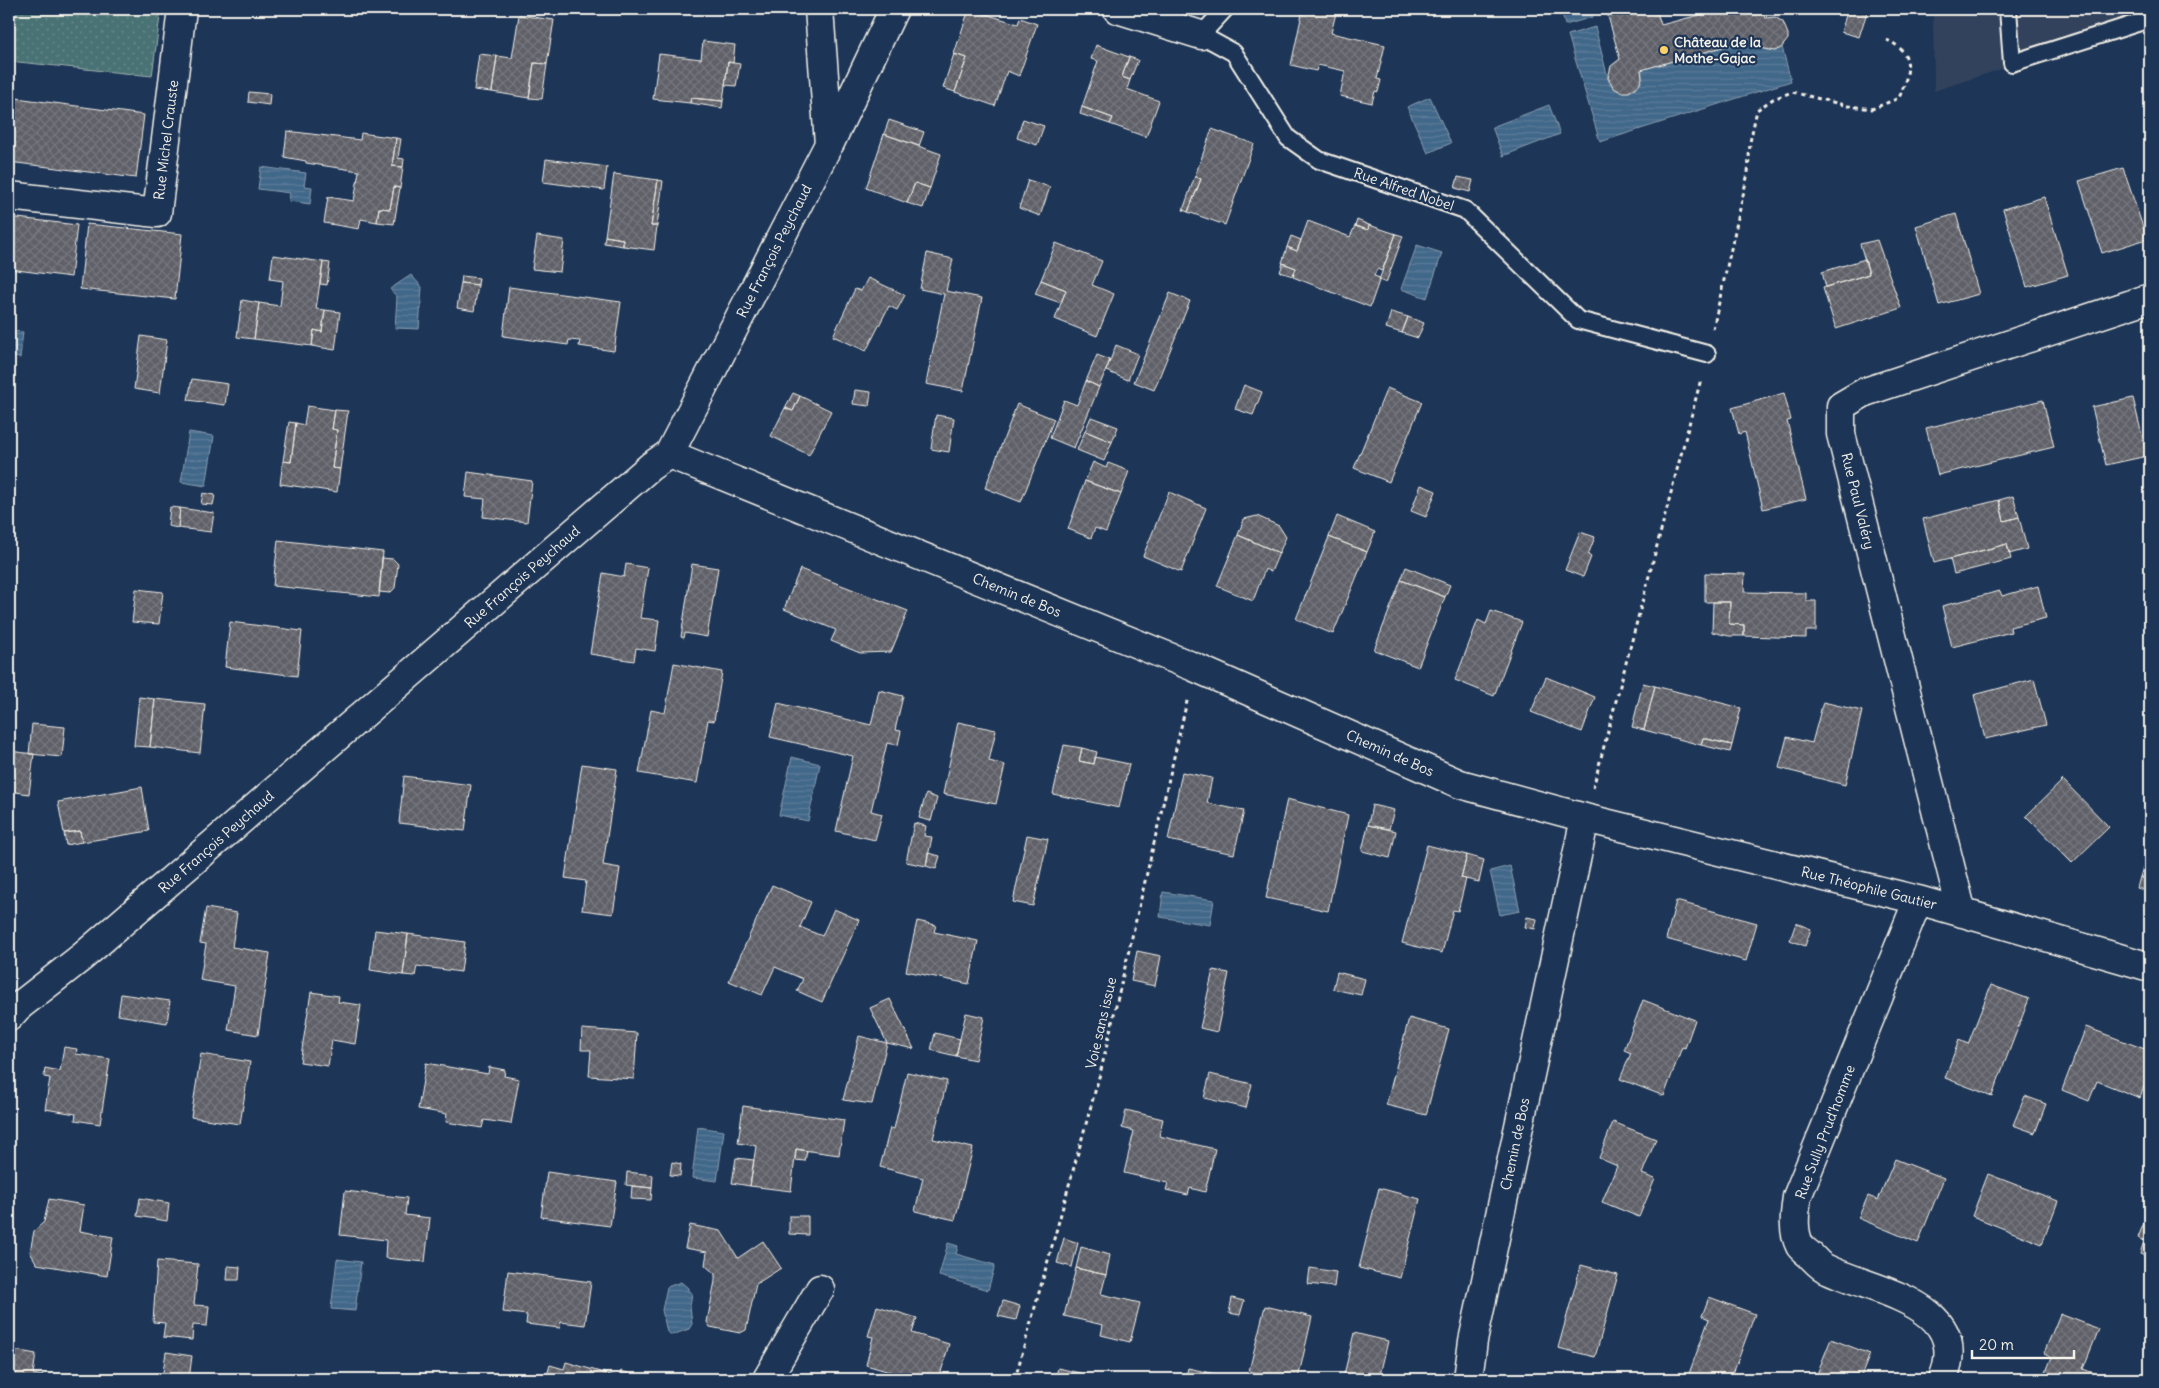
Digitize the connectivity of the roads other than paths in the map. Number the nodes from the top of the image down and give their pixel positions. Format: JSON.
{"nodes":[{"id":1,"x":182,"y":9,"type":"edge"},
{"id":2,"x":819,"y":9,"type":"edge"},
{"id":3,"x":894,"y":9,"type":"edge"},
{"id":4,"x":1117,"y":9,"type":"edge"},
{"id":5,"x":1225,"y":9,"type":"edge"},
{"id":6,"x":2008,"y":9,"type":"edge"},
{"id":7,"x":2150,"y":18,"type":"edge"},
{"id":8,"x":1201,"y":36,"type":"junction"},
{"id":9,"x":829,"y":144,"type":"junction"},
{"id":10,"x":9,"y":196,"type":"edge"},
{"id":11,"x":2150,"y":298,"type":"edge"},
{"id":12,"x":1707,"y":354,"type":"road end"},
{"id":13,"x":670,"y":454,"type":"junction"},
{"id":14,"x":1585,"y":818,"type":"junction"},
{"id":15,"x":1918,"y":900,"type":"junction"},
{"id":16,"x":1962,"y":913,"type":"junction"},
{"id":17,"x":2150,"y":967,"type":"edge"},
{"id":18,"x":9,"y":1017,"type":"edge"},
{"id":19,"x":820,"y":1289,"type":"dead end"},
{"id":20,"x":767,"y":1379,"type":"edge"},
{"id":21,"x":1468,"y":1379,"type":"edge"},
{"id":22,"x":1944,"y":1379,"type":"edge"}],
"edges":[{"from":1,"to":10,"type":"street","name":"Rue Michel Crauste"},
{"from":2,"to":9,"type":"street"},
{"from":3,"to":9,"type":"street","name":"Rue François Peychaud"},
{"from":4,"to":8,"type":"street","name":"Rue Alfred Nobel"},
{"from":5,"to":8,"type":"lane"},
{"from":6,"to":7,"type":"lane"},
{"from":8,"to":12,"type":"lane","name":"Rue Alfred Nobel"},
{"from":9,"to":13,"type":"street","name":"Rue François Peychaud"},
{"from":11,"to":16,"type":"street","name":"Rue Paul Valéry"},
{"from":13,"to":14,"type":"street","name":"Chemin de Bos"},
{"from":13,"to":18,"type":"street","name":"Rue François Peychaud"},
{"from":14,"to":15,"type":"street","name":"Rue Théophile Gautier"},
{"from":14,"to":21,"type":"street","name":"Chemin de Bos"},
{"from":15,"to":16,"type":"street","name":"Rue Théophile Gautier"},
{"from":15,"to":22,"type":"street","name":"Rue Sully Prud'homme"},
{"from":16,"to":17,"type":"street","name":"Rue Théophile Gautier"},
{"from":19,"to":20,"type":"street"}]}
